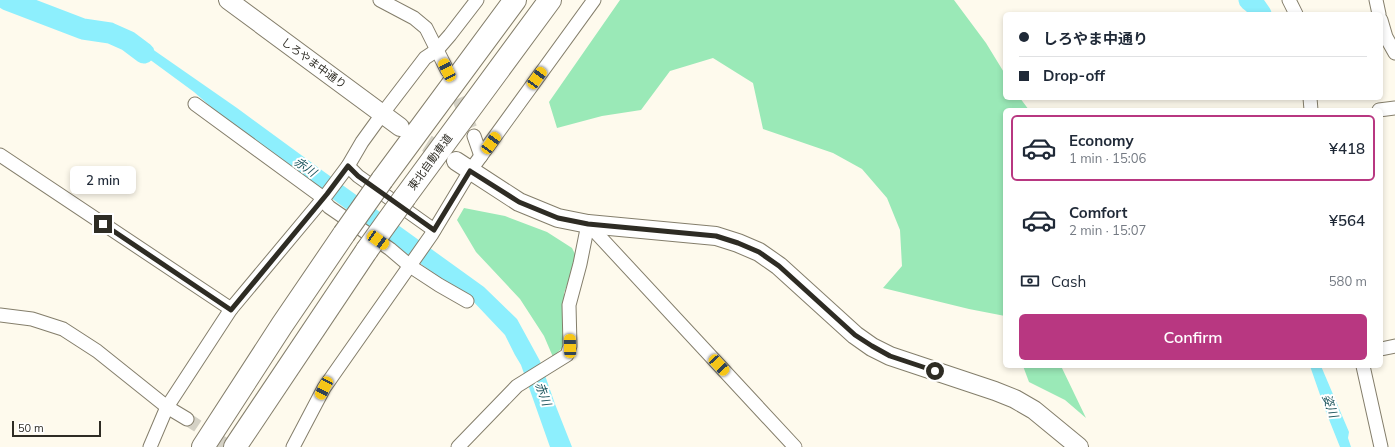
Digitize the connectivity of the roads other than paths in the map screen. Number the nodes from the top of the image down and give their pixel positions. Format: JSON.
{"nodes":[{"id":1,"x":228,"y":0,"type":"edge"},
{"id":2,"x":380,"y":0,"type":"edge"},
{"id":3,"x":477,"y":0,"type":"edge"},
{"id":4,"x":515,"y":0,"type":"edge"},
{"id":5,"x":550,"y":0,"type":"edge"},
{"id":6,"x":594,"y":0,"type":"edge"},
{"id":7,"x":1289,"y":0,"type":"edge"},
{"id":8,"x":1376,"y":0,"type":"edge"},
{"id":9,"x":1295,"y":12,"type":"edge"},
{"id":10,"x":1379,"y":12,"type":"edge"},
{"id":11,"x":1383,"y":26,"type":"edge"},
{"id":12,"x":437,"y":50,"type":"junction"},
{"id":13,"x":1395,"y":53,"type":"edge"},
{"id":14,"x":447,"y":70,"type":"tunnel mouth"},
{"id":15,"x":195,"y":104,"type":"dead end"},
{"id":16,"x":1395,"y":108,"type":"edge"},
{"id":17,"x":1383,"y":110,"type":"edge"},
{"id":18,"x":383,"y":113,"type":"junction"},
{"id":19,"x":400,"y":127,"type":"tunnel mouth"},
{"id":20,"x":474,"y":136,"type":"tunnel mouth"},
{"id":21,"x":0,"y":156,"type":"edge"},
{"id":22,"x":481,"y":156,"type":"junction"},
{"id":23,"x":348,"y":166,"type":"junction"},
{"id":24,"x":463,"y":166,"type":"junction"},
{"id":25,"x":324,"y":197,"type":"junction"},
{"id":26,"x":588,"y":224,"type":"junction"},
{"id":27,"x":433,"y":232,"type":"junction"},
{"id":28,"x":412,"y":264,"type":"junction"},
{"id":29,"x":467,"y":301,"type":"dead end"},
{"id":30,"x":231,"y":310,"type":"junction"},
{"id":31,"x":0,"y":315,"type":"edge"},
{"id":32,"x":1395,"y":346,"type":"edge"},
{"id":33,"x":1383,"y":349,"type":"edge"},
{"id":34,"x":1363,"y":368,"type":"edge"},
{"id":35,"x":167,"y":407,"type":"junction"},
{"id":36,"x":187,"y":419,"type":"tunnel mouth"},
{"id":37,"x":150,"y":447,"type":"edge"},
{"id":38,"x":203,"y":447,"type":"edge"},
{"id":39,"x":235,"y":447,"type":"edge"},
{"id":40,"x":294,"y":447,"type":"edge"},
{"id":41,"x":458,"y":447,"type":"edge"},
{"id":42,"x":795,"y":447,"type":"edge"},
{"id":43,"x":1079,"y":447,"type":"edge"},
{"id":44,"x":1381,"y":447,"type":"edge"}],
"edges":[{"from":1,"to":18,"type":"street","name":"しろやま中通り"},
{"from":2,"to":12,"type":"street"},
{"from":3,"to":12,"type":"street"},
{"from":4,"to":38,"type":"highway","bridge":true},
{"from":5,"to":39,"type":"highway","name":"東北自動車道","bridge":true},
{"from":6,"to":22,"type":"street"},
{"from":7,"to":9,"type":"street"},
{"from":8,"to":10,"type":"street"},
{"from":11,"to":13,"type":"street"},
{"from":12,"to":14,"type":"street"},
{"from":12,"to":18,"type":"street"},
{"from":15,"to":25,"type":"street"},
{"from":16,"to":17,"type":"street"},
{"from":18,"to":19,"type":"street","name":"しろやま中通り"},
{"from":18,"to":23,"type":"street"},
{"from":20,"to":22,"type":"street"},
{"from":21,"to":30,"type":"street"},
{"from":22,"to":24,"type":"street"},
{"from":23,"to":25,"type":"street"},
{"from":23,"to":27,"type":"street"},
{"from":24,"to":26,"type":"street"},
{"from":24,"to":27,"type":"street"},
{"from":25,"to":28,"type":"street"},
{"from":25,"to":30,"type":"street"},
{"from":26,"to":41,"type":"street"},
{"from":26,"to":42,"type":"street"},
{"from":26,"to":43,"type":"street"},
{"from":27,"to":28,"type":"street"},
{"from":28,"to":29,"type":"street"},
{"from":28,"to":40,"type":"street"},
{"from":30,"to":35,"type":"street"},
{"from":31,"to":35,"type":"street"},
{"from":32,"to":33,"type":"street"},
{"from":34,"to":44,"type":"street"},
{"from":35,"to":36,"type":"street"},
{"from":35,"to":37,"type":"street"}]}
